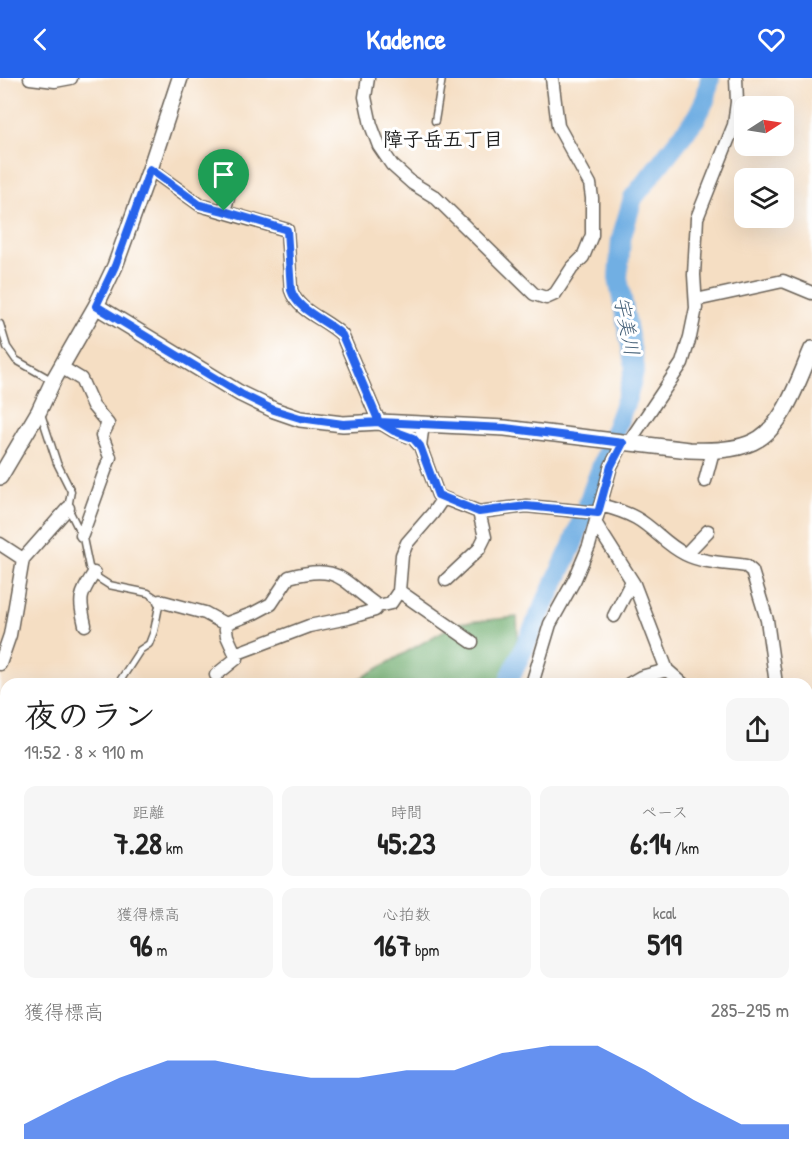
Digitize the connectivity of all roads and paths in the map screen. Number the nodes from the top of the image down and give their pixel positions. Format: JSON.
{"nodes":[{"id":1,"x":30,"y":78,"type":"edge"},
{"id":2,"x":71,"y":78,"type":"edge"},
{"id":3,"x":180,"y":78,"type":"edge"},
{"id":4,"x":368,"y":78,"type":"edge"},
{"id":5,"x":442,"y":78,"type":"edge"},
{"id":6,"x":552,"y":78,"type":"edge"},
{"id":7,"x":736,"y":78,"type":"edge"},
{"id":8,"x":435,"y":121,"type":"dead end"},
{"id":9,"x":150,"y":169,"type":"junction"},
{"id":10,"x":236,"y":171,"type":"dead end"},
{"id":11,"x":224,"y":211,"type":"junction"},
{"id":12,"x":812,"y":292,"type":"edge"},
{"id":13,"x":696,"y":300,"type":"junction"},
{"id":14,"x":96,"y":306,"type":"junction"},
{"id":15,"x":0,"y":324,"type":"edge"},
{"id":16,"x":812,"y":349,"type":"edge"},
{"id":17,"x":57,"y":374,"type":"junction"},
{"id":18,"x":39,"y":411,"type":"junction"},
{"id":19,"x":379,"y":422,"type":"junction"},
{"id":20,"x":423,"y":423,"type":"junction"},
{"id":21,"x":624,"y":443,"type":"junction"},
{"id":22,"x":420,"y":446,"type":"junction"},
{"id":23,"x":713,"y":451,"type":"junction"},
{"id":24,"x":0,"y":477,"type":"edge"},
{"id":25,"x":705,"y":481,"type":"dead end"},
{"id":26,"x":443,"y":498,"type":"junction"},
{"id":27,"x":68,"y":508,"type":"junction"},
{"id":28,"x":479,"y":512,"type":"junction"},
{"id":29,"x":597,"y":513,"type":"junction"},
{"id":30,"x":708,"y":531,"type":"dead end"},
{"id":31,"x":82,"y":535,"type":"junction"},
{"id":32,"x":0,"y":544,"type":"edge"},
{"id":33,"x":686,"y":554,"type":"junction"},
{"id":34,"x":22,"y":559,"type":"junction"},
{"id":35,"x":94,"y":573,"type":"junction"},
{"id":36,"x":446,"y":579,"type":"dead end"},
{"id":37,"x":632,"y":581,"type":"junction"},
{"id":38,"x":399,"y":591,"type":"junction"},
{"id":39,"x":160,"y":601,"type":"junction"},
{"id":40,"x":378,"y":606,"type":"junction"},
{"id":41,"x":614,"y":616,"type":"dead end"},
{"id":42,"x":225,"y":624,"type":"junction"},
{"id":43,"x":85,"y":625,"type":"dead end"},
{"id":44,"x":472,"y":642,"type":"dead end"},
{"id":45,"x":235,"y":654,"type":"junction"},
{"id":46,"x":0,"y":664,"type":"edge"},
{"id":47,"x":667,"y":669,"type":"junction"},
{"id":48,"x":216,"y":675,"type":"dead end"},
{"id":49,"x":122,"y":678,"type":"edge"},
{"id":50,"x":534,"y":678,"type":"edge"},
{"id":51,"x":639,"y":678,"type":"edge"},
{"id":52,"x":677,"y":678,"type":"edge"},
{"id":53,"x":775,"y":678,"type":"edge"}],
"edges":[{"from":1,"to":2,"type":"street"},
{"from":3,"to":9,"type":"street"},
{"from":4,"to":6,"type":"street"},
{"from":5,"to":8,"type":"lane"},
{"from":7,"to":13,"type":"street"},
{"from":9,"to":11,"type":"street"},
{"from":9,"to":14,"type":"street"},
{"from":10,"to":11,"type":"street"},
{"from":11,"to":19,"type":"street"},
{"from":12,"to":13,"type":"street"},
{"from":13,"to":21,"type":"street"},
{"from":14,"to":17,"type":"street"},
{"from":14,"to":19,"type":"street"},
{"from":15,"to":17,"type":"lane"},
{"from":16,"to":23,"type":"street"},
{"from":17,"to":18,"type":"street"},
{"from":17,"to":31,"type":"street"},
{"from":18,"to":24,"type":"street"},
{"from":18,"to":27,"type":"lane"},
{"from":19,"to":20,"type":"street"},
{"from":19,"to":22,"type":"street"},
{"from":20,"to":21,"type":"street"},
{"from":20,"to":22,"type":"street"},
{"from":21,"to":23,"type":"street"},
{"from":21,"to":29,"type":"street"},
{"from":22,"to":26,"type":"street"},
{"from":23,"to":25,"type":"street"},
{"from":26,"to":28,"type":"street"},
{"from":26,"to":38,"type":"street"},
{"from":27,"to":31,"type":"lane"},
{"from":27,"to":34,"type":"street"},
{"from":28,"to":29,"type":"street"},
{"from":28,"to":36,"type":"street"},
{"from":29,"to":33,"type":"street"},
{"from":29,"to":37,"type":"street"},
{"from":29,"to":50,"type":"street"},
{"from":30,"to":33,"type":"street"},
{"from":31,"to":35,"type":"lane"},
{"from":32,"to":34,"type":"street"},
{"from":33,"to":53,"type":"street"},
{"from":34,"to":46,"type":"street"},
{"from":35,"to":39,"type":"lane"},
{"from":35,"to":43,"type":"street"},
{"from":37,"to":41,"type":"street"},
{"from":37,"to":47,"type":"street"},
{"from":38,"to":40,"type":"street"},
{"from":38,"to":44,"type":"street"},
{"from":39,"to":42,"type":"street"},
{"from":39,"to":49,"type":"lane"},
{"from":40,"to":42,"type":"street"},
{"from":40,"to":45,"type":"street"},
{"from":42,"to":45,"type":"street"},
{"from":45,"to":48,"type":"street"},
{"from":47,"to":51,"type":"street"},
{"from":47,"to":52,"type":"street"}]}
